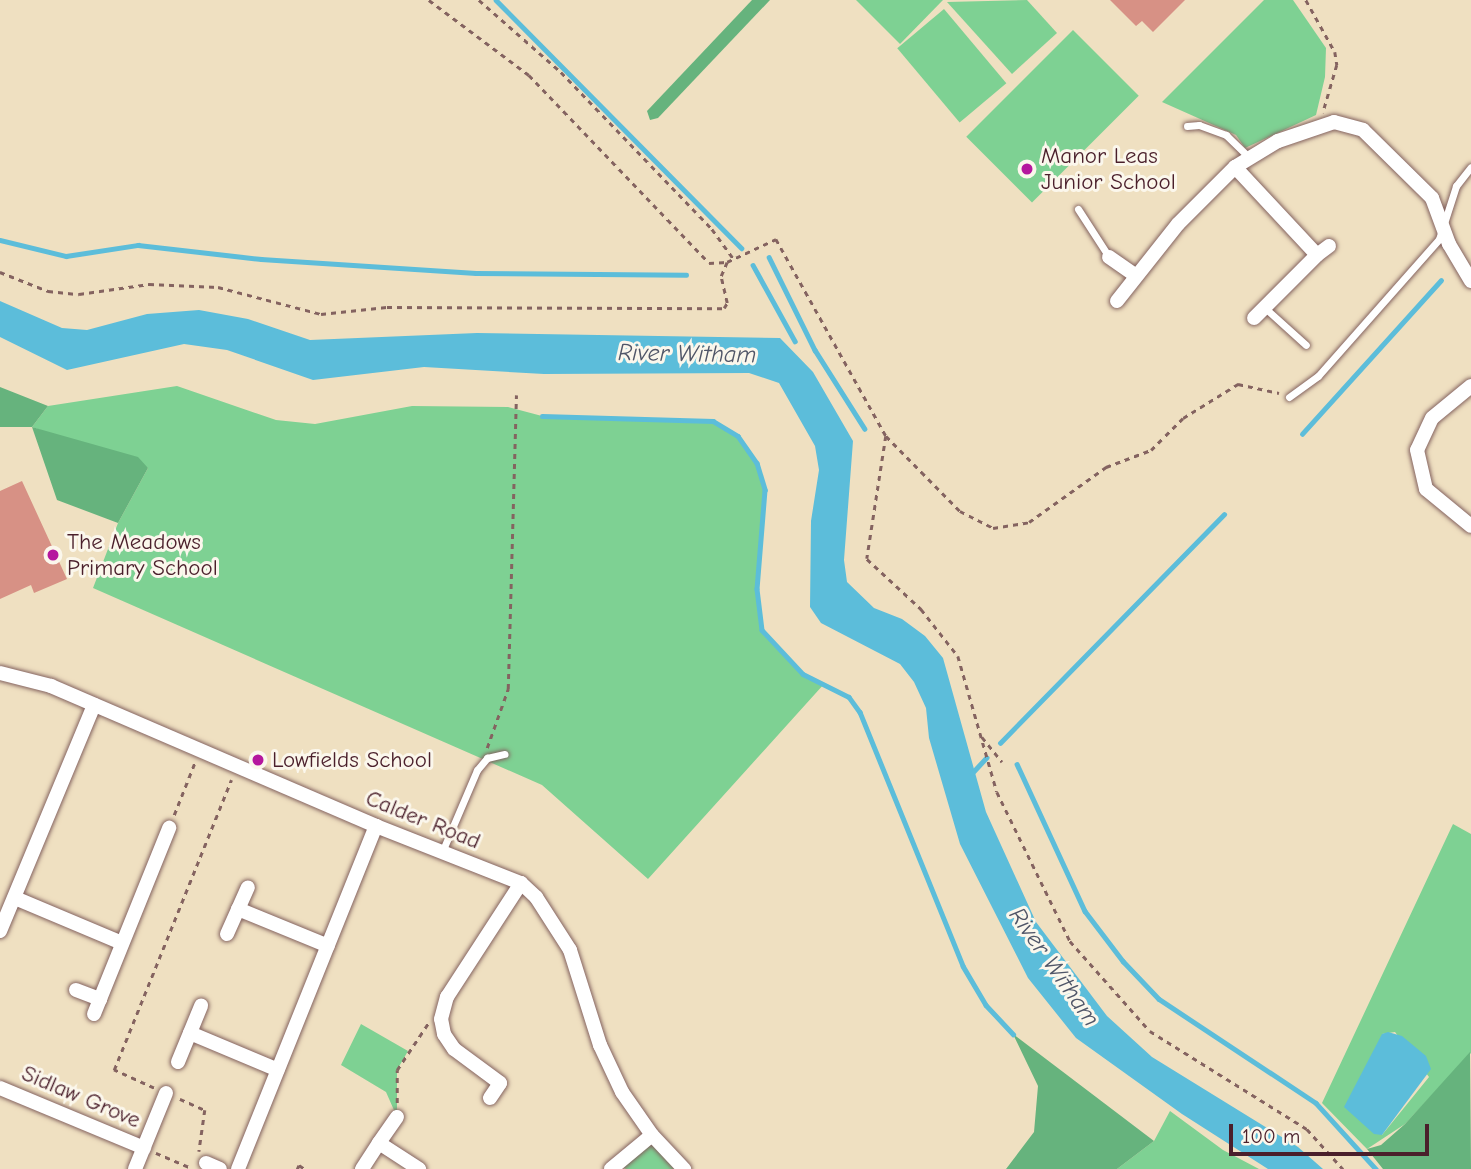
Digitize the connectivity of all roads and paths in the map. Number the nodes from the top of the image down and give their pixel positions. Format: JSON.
{"nodes":[{"id":1,"x":429,"y":0,"type":"edge"},
{"id":2,"x":479,"y":0,"type":"edge"},
{"id":3,"x":1306,"y":0,"type":"edge"},
{"id":4,"x":1320,"y":125,"type":"junction"},
{"id":5,"x":1187,"y":126,"type":"dead end"},
{"id":6,"x":1250,"y":158,"type":"junction"},
{"id":7,"x":1235,"y":167,"type":"junction"},
{"id":8,"x":1471,"y":167,"type":"edge"},
{"id":9,"x":1078,"y":209,"type":"dead end"},
{"id":10,"x":1445,"y":227,"type":"junction"},
{"id":11,"x":1109,"y":257,"type":"joint"},
{"id":12,"x":734,"y":259,"type":"junction"},
{"id":13,"x":727,"y":262,"type":"junction"},
{"id":14,"x":0,"y":272,"type":"edge"},
{"id":15,"x":1135,"y":275,"type":"junction"},
{"id":16,"x":1468,"y":277,"type":"edge"},
{"id":17,"x":1117,"y":301,"type":"dead end"},
{"id":18,"x":1265,"y":307,"type":"junction"},
{"id":19,"x":1254,"y":318,"type":"dead end"},
{"id":20,"x":1306,"y":345,"type":"dead end"},
{"id":21,"x":1471,"y":386,"type":"edge"},
{"id":22,"x":516,"y":395,"type":"dead end"},
{"id":23,"x":1289,"y":397,"type":"joint"},
{"id":24,"x":886,"y":436,"type":"junction"},
{"id":25,"x":1471,"y":526,"type":"edge"},
{"id":26,"x":0,"y":673,"type":"edge"},
{"id":27,"x":94,"y":705,"type":"junction"},
{"id":28,"x":981,"y":736,"type":"junction"},
{"id":29,"x":200,"y":751,"type":"junction"},
{"id":30,"x":505,"y":754,"type":"dead end"},
{"id":31,"x":1002,"y":762,"type":"dead end"},
{"id":32,"x":237,"y":766,"type":"junction"},
{"id":33,"x":477,"y":770,"type":"junction"},
{"id":34,"x":376,"y":826,"type":"junction"},
{"id":35,"x":169,"y":828,"type":"joint"},
{"id":36,"x":442,"y":852,"type":"junction"},
{"id":37,"x":521,"y":883,"type":"junction"},
{"id":38,"x":248,"y":887,"type":"dead end"},
{"id":39,"x":16,"y":898,"type":"junction"},
{"id":40,"x":238,"y":909,"type":"junction"},
{"id":41,"x":0,"y":931,"type":"edge"},
{"id":42,"x":227,"y":934,"type":"dead end"},
{"id":43,"x":122,"y":943,"type":"junction"},
{"id":44,"x":328,"y":946,"type":"junction"},
{"id":45,"x":76,"y":990,"type":"dead end"},
{"id":46,"x":100,"y":999,"type":"junction"},
{"id":47,"x":201,"y":1006,"type":"dead end"},
{"id":48,"x":94,"y":1014,"type":"dead end"},
{"id":49,"x":441,"y":1019,"type":"junction"},
{"id":50,"x":190,"y":1032,"type":"junction"},
{"id":51,"x":178,"y":1062,"type":"dead end"},
{"id":52,"x":278,"y":1070,"type":"junction"},
{"id":53,"x":0,"y":1088,"type":"edge"},
{"id":54,"x":166,"y":1093,"type":"junction"},
{"id":55,"x":490,"y":1098,"type":"dead end"},
{"id":56,"x":397,"y":1117,"type":"joint"},
{"id":57,"x":652,"y":1135,"type":"junction"},
{"id":58,"x":379,"y":1143,"type":"junction"},
{"id":59,"x":144,"y":1148,"type":"junction"},
{"id":60,"x":204,"y":1168,"type":"edge"},
{"id":61,"x":135,"y":1169,"type":"edge"},
{"id":62,"x":238,"y":1169,"type":"edge"},
{"id":63,"x":297,"y":1169,"type":"edge"},
{"id":64,"x":305,"y":1169,"type":"edge"},
{"id":65,"x":362,"y":1169,"type":"edge"},
{"id":66,"x":419,"y":1169,"type":"edge"},
{"id":67,"x":611,"y":1169,"type":"edge"},
{"id":68,"x":684,"y":1169,"type":"edge"},
{"id":69,"x":1343,"y":1169,"type":"edge"}],
"edges":[{"from":1,"to":13,"type":"path"},
{"from":2,"to":12,"type":"path"},
{"from":3,"to":4,"type":"path"},
{"from":4,"to":6,"type":"street"},
{"from":4,"to":10,"type":"street"},
{"from":5,"to":6,"type":"lane"},
{"from":6,"to":7,"type":"street"},
{"from":7,"to":15,"type":"street"},
{"from":7,"to":18,"type":"street"},
{"from":8,"to":10,"type":"lane"},
{"from":9,"to":11,"type":"lane"},
{"from":10,"to":16,"type":"street"},
{"from":10,"to":23,"type":"lane"},
{"from":11,"to":15,"type":"street"},
{"from":12,"to":13,"type":"path"},
{"from":12,"to":24,"type":"path"},
{"from":13,"to":14,"type":"path"},
{"from":15,"to":17,"type":"street"},
{"from":18,"to":19,"type":"street"},
{"from":18,"to":20,"type":"lane"},
{"from":21,"to":25,"type":"street"},
{"from":22,"to":33,"type":"path"},
{"from":23,"to":24,"type":"path"},
{"from":24,"to":28,"type":"path"},
{"from":26,"to":27,"type":"street","name":"Calder Road"},
{"from":27,"to":29,"type":"street","name":"Calder Road"},
{"from":27,"to":39,"type":"street"},
{"from":28,"to":31,"type":"path"},
{"from":28,"to":69,"type":"path"},
{"from":29,"to":32,"type":"street","name":"Calder Road"},
{"from":29,"to":35,"type":"path"},
{"from":30,"to":33,"type":"lane"},
{"from":32,"to":34,"type":"street","name":"Calder Road"},
{"from":32,"to":54,"type":"path"},
{"from":33,"to":36,"type":"lane"},
{"from":34,"to":36,"type":"street","name":"Calder Road"},
{"from":34,"to":44,"type":"street"},
{"from":35,"to":43,"type":"street"},
{"from":36,"to":37,"type":"street","name":"Calder Road"},
{"from":37,"to":49,"type":"street"},
{"from":37,"to":57,"type":"street","name":"Calder Road"},
{"from":38,"to":40,"type":"street"},
{"from":39,"to":41,"type":"street"},
{"from":39,"to":43,"type":"street"},
{"from":40,"to":42,"type":"street"},
{"from":40,"to":44,"type":"street"},
{"from":43,"to":46,"type":"street"},
{"from":44,"to":52,"type":"street"},
{"from":45,"to":46,"type":"street"},
{"from":46,"to":48,"type":"street"},
{"from":47,"to":50,"type":"street"},
{"from":49,"to":55,"type":"street"},
{"from":49,"to":56,"type":"path"},
{"from":50,"to":51,"type":"street"},
{"from":50,"to":52,"type":"street"},
{"from":52,"to":62,"type":"street"},
{"from":53,"to":59,"type":"street","name":"Sidlaw Grove"},
{"from":54,"to":59,"type":"street","name":"Sidlaw Grove"},
{"from":54,"to":60,"type":"path"},
{"from":56,"to":58,"type":"street"},
{"from":57,"to":67,"type":"street"},
{"from":57,"to":68,"type":"street","name":"Calder Road"},
{"from":58,"to":65,"type":"street"},
{"from":58,"to":66,"type":"street"},
{"from":59,"to":60,"type":"path"},
{"from":59,"to":61,"type":"street","name":"Sidlaw Grove"},
{"from":63,"to":64,"type":"path"}]}
